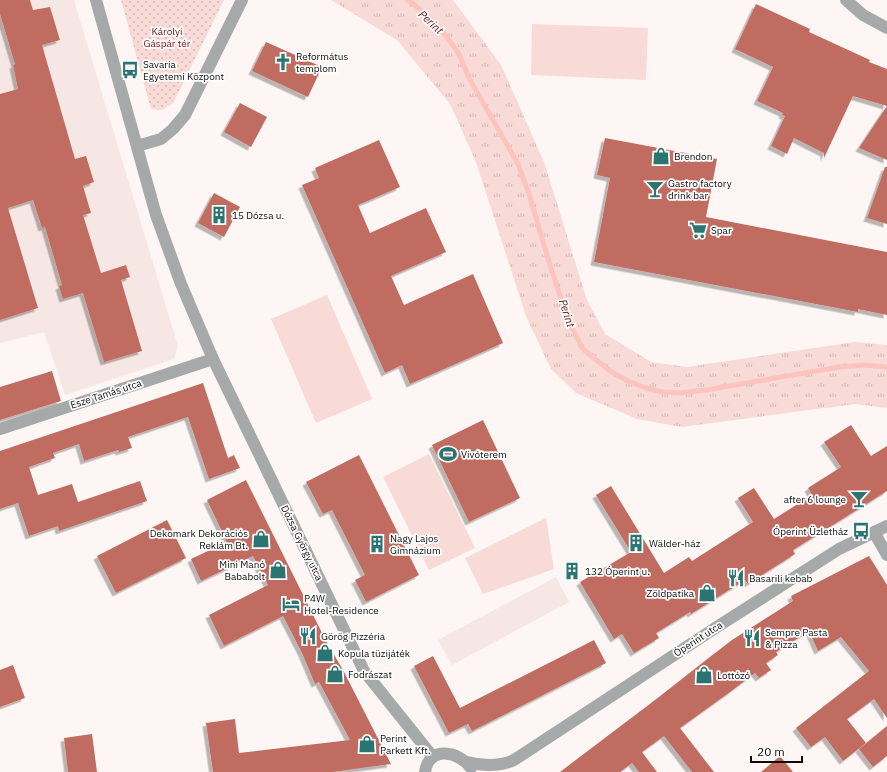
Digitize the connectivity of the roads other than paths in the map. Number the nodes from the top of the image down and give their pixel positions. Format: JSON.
{"nodes":[{"id":1,"x":96,"y":0,"type":"edge"},
{"id":2,"x":242,"y":0,"type":"edge"},
{"id":3,"x":846,"y":0,"type":"edge"},
{"id":4,"x":887,"y":28,"type":"edge"},
{"id":5,"x":137,"y":146,"type":"junction"},
{"id":6,"x":213,"y":359,"type":"junction"},
{"id":7,"x":0,"y":429,"type":"edge"},
{"id":8,"x":887,"y":526,"type":"edge"},
{"id":9,"x":874,"y":532,"type":"junction"},
{"id":10,"x":887,"y":554,"type":"edge"},
{"id":11,"x":433,"y":757,"type":"junction"},
{"id":12,"x":514,"y":760,"type":"junction"},
{"id":13,"x":467,"y":762,"type":"junction"},
{"id":14,"x":425,"y":772,"type":"edge"},
{"id":15,"x":474,"y":772,"type":"edge"},
{"id":16,"x":502,"y":772,"type":"edge"}],
"edges":[{"from":1,"to":5,"type":"street"},
{"from":2,"to":5,"type":"street"},
{"from":3,"to":4,"type":"street"},
{"from":5,"to":6,"type":"street"},
{"from":6,"to":7,"type":"street","name":"Esze Tamás utca"},
{"from":6,"to":11,"type":"street","name":"Dózsa György utca"},
{"from":8,"to":9,"type":"street","name":"Óperint utca"},
{"from":9,"to":10,"type":"street"},
{"from":9,"to":12,"type":"street","name":"Óperint utca"},
{"from":11,"to":13,"type":"street","name":"Óperint utca"},
{"from":11,"to":14,"type":"street"},
{"from":12,"to":13,"type":"street","name":"Óperint utca"},
{"from":12,"to":16,"type":"street","name":"Óperint utca"},
{"from":13,"to":15,"type":"street"}]}
